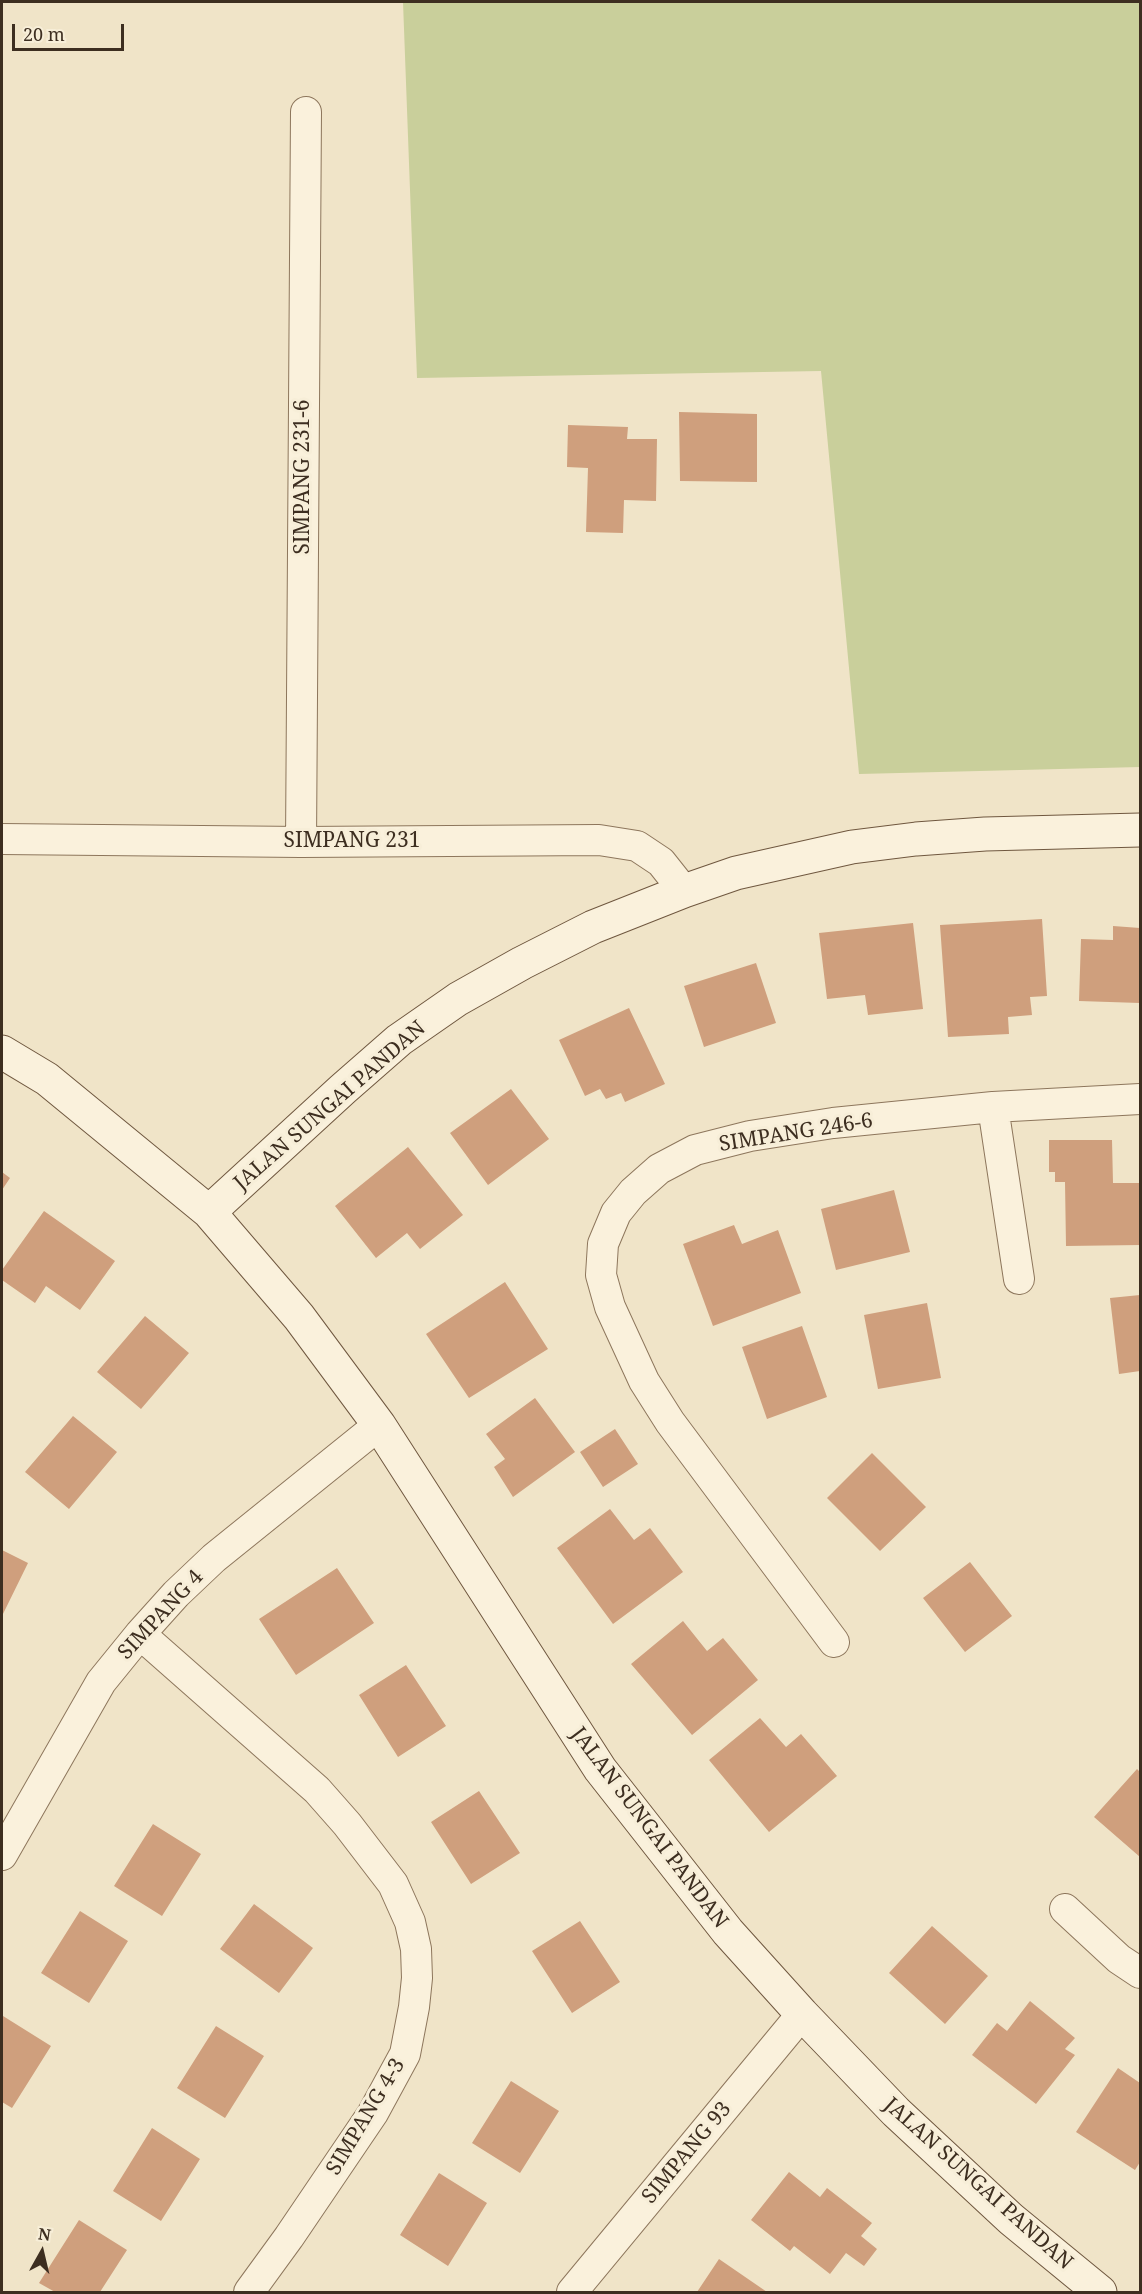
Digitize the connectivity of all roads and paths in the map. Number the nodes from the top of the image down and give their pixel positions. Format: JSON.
{"nodes":[{"id":1,"x":306,"y":112,"type":"dead end"},
{"id":2,"x":1140,"y":830,"type":"edge"},
{"id":3,"x":2,"y":838,"type":"edge"},
{"id":4,"x":301,"y":842,"type":"junction"},
{"id":5,"x":684,"y":891,"type":"junction"},
{"id":6,"x":2,"y":1052,"type":"edge"},
{"id":7,"x":1140,"y":1099,"type":"edge"},
{"id":8,"x":993,"y":1107,"type":"junction"},
{"id":9,"x":209,"y":1212,"type":"junction"},
{"id":10,"x":1019,"y":1279,"type":"dead end"},
{"id":11,"x":379,"y":1425,"type":"junction"},
{"id":12,"x":140,"y":1634,"type":"junction"},
{"id":13,"x":834,"y":1642,"type":"dead end"},
{"id":14,"x":2,"y":1855,"type":"edge"},
{"id":15,"x":1065,"y":1909,"type":"dead end"},
{"id":16,"x":1140,"y":1973,"type":"edge"},
{"id":17,"x":802,"y":2014,"type":"junction"},
{"id":18,"x":249,"y":2292,"type":"edge"},
{"id":19,"x":572,"y":2292,"type":"edge"},
{"id":20,"x":1100,"y":2292,"type":"edge"}],
"edges":[{"from":1,"to":4,"type":"street","name":"SIMPANG 231-6"},
{"from":2,"to":5,"type":"street","name":"JALAN SUNGAI PANDAN"},
{"from":3,"to":4,"type":"street","name":"SIMPANG 231"},
{"from":4,"to":5,"type":"street","name":"SIMPANG 231"},
{"from":5,"to":9,"type":"street","name":"JALAN SUNGAI PANDAN"},
{"from":6,"to":9,"type":"street","name":"JALAN SUNGAI PANDAN"},
{"from":7,"to":8,"type":"street","name":"SIMPANG 246-6"},
{"from":8,"to":10,"type":"street"},
{"from":8,"to":13,"type":"street","name":"SIMPANG 246-6"},
{"from":9,"to":11,"type":"street","name":"JALAN SUNGAI PANDAN"},
{"from":11,"to":12,"type":"street","name":"SIMPANG 4"},
{"from":11,"to":17,"type":"street","name":"JALAN SUNGAI PANDAN"},
{"from":12,"to":14,"type":"street","name":"SIMPANG 4"},
{"from":12,"to":18,"type":"street","name":"SIMPANG 4-3"},
{"from":15,"to":16,"type":"street"},
{"from":17,"to":19,"type":"street","name":"SIMPANG 93"},
{"from":17,"to":20,"type":"street","name":"JALAN SUNGAI PANDAN"}]}
